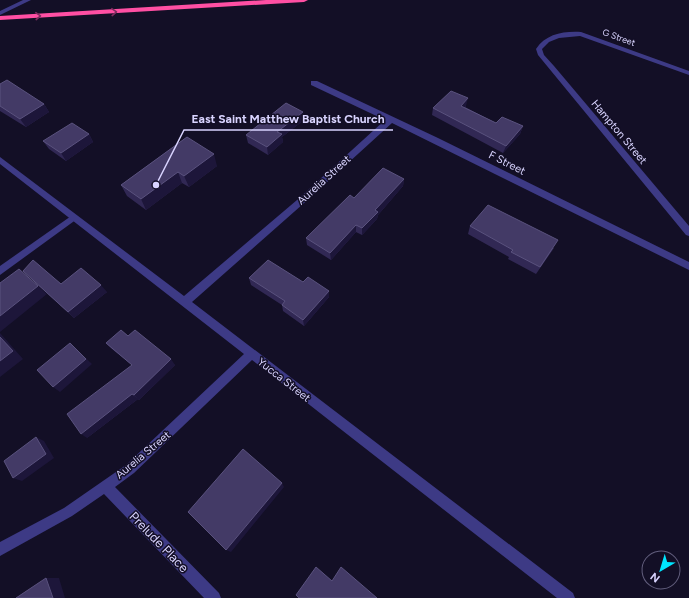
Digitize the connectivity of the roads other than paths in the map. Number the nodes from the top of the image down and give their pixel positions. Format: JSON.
{"nodes":[{"id":1,"x":28,"y":0,"type":"edge"},
{"id":2,"x":304,"y":0,"type":"edge"},
{"id":3,"x":0,"y":13,"type":"edge"},
{"id":4,"x":0,"y":18,"type":"edge"},
{"id":5,"x":541,"y":44,"type":"joint"},
{"id":6,"x":689,"y":73,"type":"edge"},
{"id":7,"x":314,"y":83,"type":"dead end"},
{"id":8,"x":391,"y":119,"type":"junction"},
{"id":9,"x":0,"y":160,"type":"edge"},
{"id":10,"x":74,"y":217,"type":"junction"},
{"id":11,"x":689,"y":232,"type":"edge"},
{"id":12,"x":689,"y":266,"type":"edge"},
{"id":13,"x":1,"y":269,"type":"edge"},
{"id":14,"x":185,"y":302,"type":"junction"},
{"id":15,"x":251,"y":354,"type":"junction"},
{"id":16,"x":105,"y":486,"type":"junction"},
{"id":17,"x":0,"y":549,"type":"edge"},
{"id":18,"x":214,"y":598,"type":"edge"},
{"id":19,"x":568,"y":598,"type":"edge"}],
"edges":[{"from":1,"to":3,"type":"street"},
{"from":4,"to":2,"type":"highway","one_way":true},
{"from":5,"to":6,"type":"street","name":"G Street"},
{"from":5,"to":11,"type":"street","name":"Hampton Street"},
{"from":7,"to":8,"type":"street","name":"F Street"},
{"from":8,"to":12,"type":"street","name":"F Street"},
{"from":8,"to":14,"type":"street","name":"Aurelia Street"},
{"from":9,"to":10,"type":"street","name":"Yucca Street"},
{"from":10,"to":13,"type":"street"},
{"from":10,"to":14,"type":"street","name":"Yucca Street"},
{"from":14,"to":15,"type":"street","name":"Yucca Street"},
{"from":15,"to":16,"type":"street","name":"Aurelia Street"},
{"from":15,"to":19,"type":"street","name":"Yucca Street"},
{"from":16,"to":17,"type":"street","name":"Aurelia Street"},
{"from":16,"to":18,"type":"street","name":"Prelude Place"}]}
